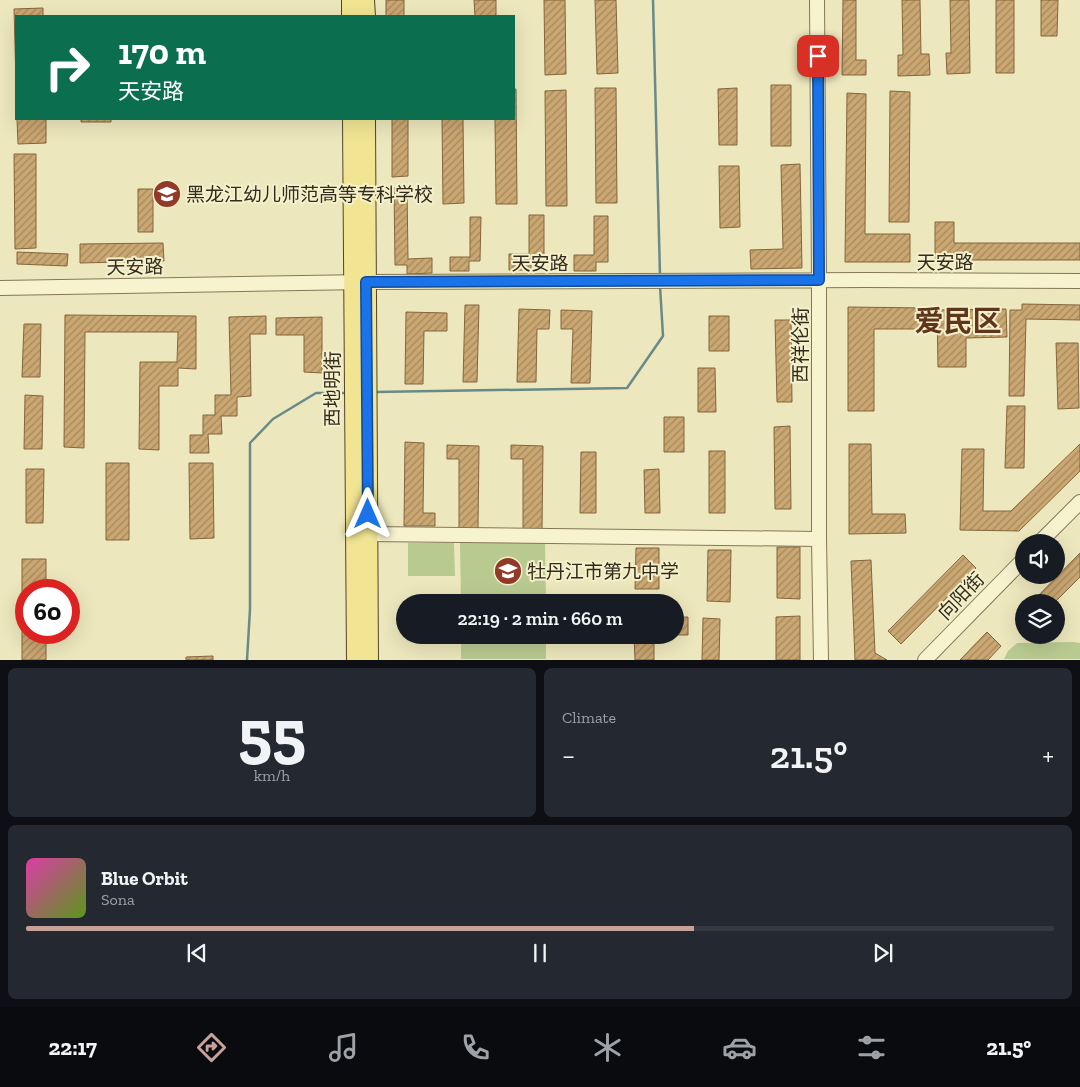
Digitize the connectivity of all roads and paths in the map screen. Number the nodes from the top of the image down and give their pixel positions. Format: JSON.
{"nodes":[{"id":1,"x":351,"y":0,"type":"edge"},
{"id":2,"x":366,"y":0,"type":"edge"},
{"id":3,"x":817,"y":0,"type":"edge"},
{"id":4,"x":351,"y":15,"type":"edge"},
{"id":5,"x":366,"y":15,"type":"edge"},
{"id":6,"x":352,"y":120,"type":"edge"},
{"id":7,"x":366,"y":120,"type":"edge"},
{"id":8,"x":819,"y":280,"type":"junction"},
{"id":9,"x":1080,"y":281,"type":"edge"},
{"id":10,"x":360,"y":282,"type":"junction"},
{"id":11,"x":0,"y":288,"type":"edge"},
{"id":12,"x":1080,"y":502,"type":"edge"},
{"id":13,"x":368,"y":534,"type":"junction"},
{"id":14,"x":1048,"y":534,"type":"edge"},
{"id":15,"x":819,"y":539,"type":"junction"},
{"id":16,"x":1015,"y":568,"type":"edge"},
{"id":17,"x":356,"y":660,"type":"edge"},
{"id":18,"x":369,"y":660,"type":"edge"},
{"id":19,"x":821,"y":660,"type":"edge"},
{"id":20,"x":925,"y":660,"type":"edge"}],
"edges":[{"from":1,"to":4,"type":"main road"},
{"from":2,"to":5,"type":"main road"},
{"from":3,"to":8,"type":"street","name":"西祥伦街"},
{"from":6,"to":10,"type":"main road","name":"西地明街"},
{"from":7,"to":10,"type":"main road","name":"西地明街"},
{"from":8,"to":9,"type":"street","name":"天安路"},
{"from":8,"to":10,"type":"street","name":"天安路"},
{"from":8,"to":15,"type":"street","name":"西祥伦街"},
{"from":10,"to":11,"type":"street","name":"天安路"},
{"from":10,"to":13,"type":"main road","name":"西地明街"},
{"from":10,"to":17,"type":"main road","name":"西地明街"},
{"from":12,"to":14,"type":"street"},
{"from":13,"to":15,"type":"street"},
{"from":13,"to":18,"type":"main road","name":"西地明街"},
{"from":15,"to":19,"type":"street","name":"西祥伦街"},
{"from":16,"to":20,"type":"street","name":"向阳街"}]}
